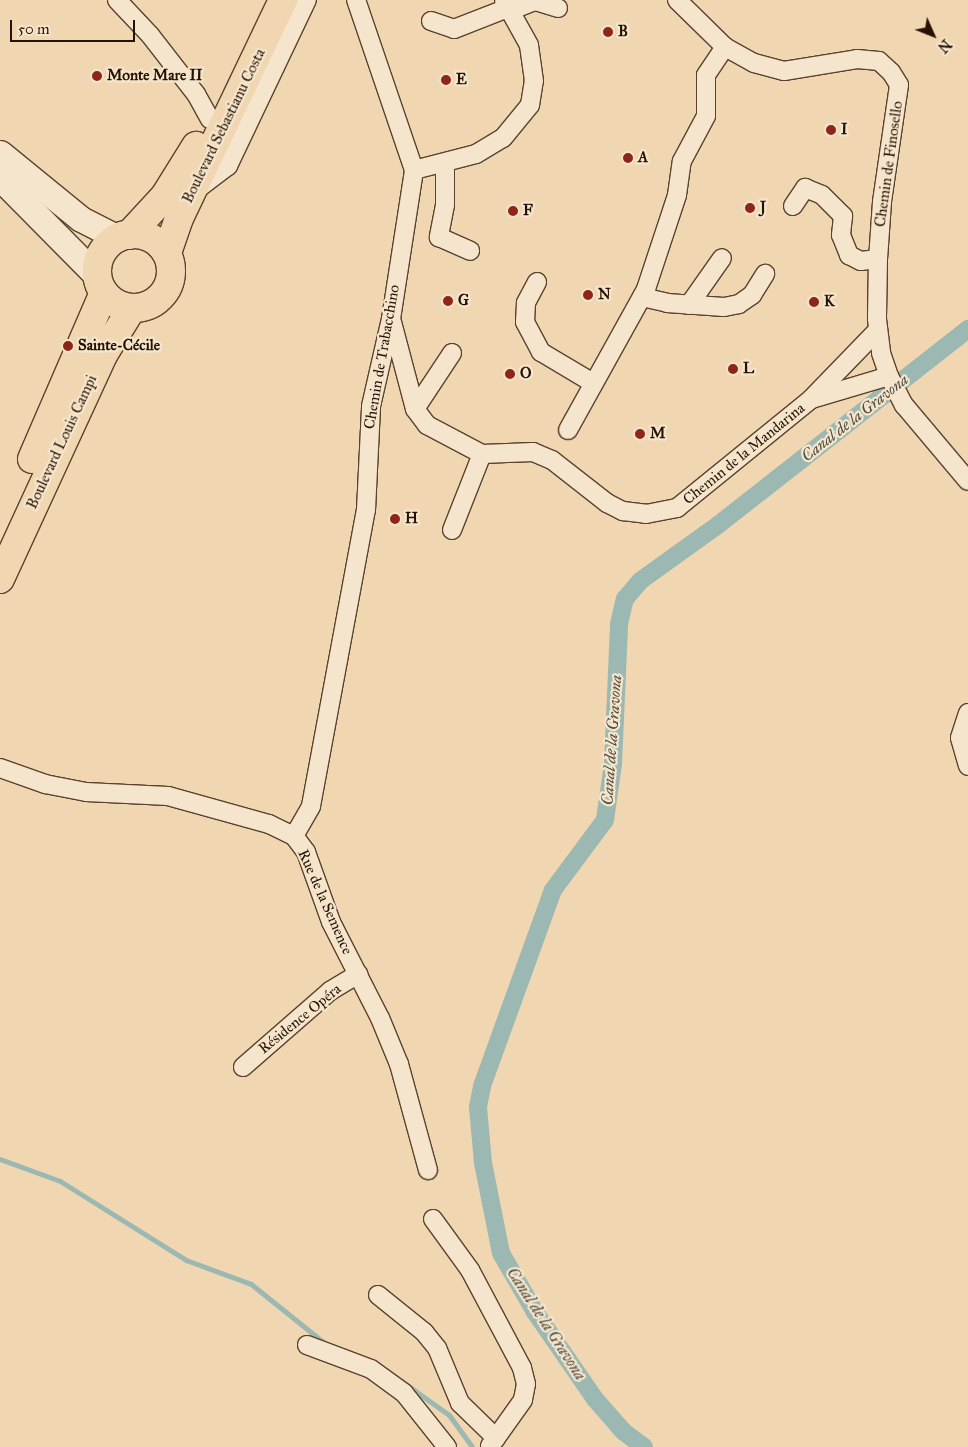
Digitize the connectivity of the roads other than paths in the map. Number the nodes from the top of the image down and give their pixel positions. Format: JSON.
{"nodes":[{"id":1,"x":117,"y":0,"type":"edge"},
{"id":2,"x":266,"y":0,"type":"edge"},
{"id":3,"x":283,"y":0,"type":"edge"},
{"id":4,"x":306,"y":0,"type":"edge"},
{"id":5,"x":356,"y":0,"type":"edge"},
{"id":6,"x":677,"y":0,"type":"edge"},
{"id":7,"x":507,"y":6,"type":"edge"},
{"id":8,"x":558,"y":8,"type":"dead end"},
{"id":9,"x":430,"y":21,"type":"dead end"},
{"id":10,"x":725,"y":47,"type":"junction"},
{"id":11,"x":210,"y":119,"type":"junction"},
{"id":12,"x":0,"y":153,"type":"edge"},
{"id":13,"x":445,"y":164,"type":"junction"},
{"id":14,"x":414,"y":170,"type":"junction"},
{"id":15,"x":0,"y":178,"type":"edge"},
{"id":16,"x":192,"y":193,"type":"junction"},
{"id":17,"x":793,"y":206,"type":"dead end"},
{"id":18,"x":123,"y":237,"type":"junction"},
{"id":19,"x":470,"y":251,"type":"dead end"},
{"id":20,"x":167,"y":253,"type":"junction"},
{"id":21,"x":722,"y":258,"type":"dead end"},
{"id":22,"x":878,"y":259,"type":"junction"},
{"id":23,"x":765,"y":274,"type":"dead end"},
{"id":24,"x":537,"y":282,"type":"dead end"},
{"id":25,"x":101,"y":285,"type":"junction"},
{"id":26,"x":642,"y":296,"type":"junction"},
{"id":27,"x":689,"y":305,"type":"junction"},
{"id":28,"x":132,"y":308,"type":"junction"},
{"id":29,"x":391,"y":319,"type":"junction"},
{"id":30,"x":878,"y":331,"type":"junction"},
{"id":31,"x":452,"y":353,"type":"dead end"},
{"id":32,"x":888,"y":376,"type":"junction"},
{"id":33,"x":593,"y":383,"type":"junction"},
{"id":34,"x":811,"y":399,"type":"junction"},
{"id":35,"x":415,"y":409,"type":"junction"},
{"id":36,"x":568,"y":430,"type":"dead end"},
{"id":37,"x":482,"y":454,"type":"junction"},
{"id":38,"x":968,"y":481,"type":"edge"},
{"id":39,"x":452,"y":530,"type":"dead end"},
{"id":40,"x":0,"y":534,"type":"edge"},
{"id":41,"x":0,"y":580,"type":"edge"},
{"id":42,"x":968,"y":713,"type":"edge"},
{"id":43,"x":968,"y":766,"type":"edge"},
{"id":44,"x":0,"y":768,"type":"edge"},
{"id":45,"x":294,"y":836,"type":"junction"},
{"id":46,"x":358,"y":974,"type":"junction"},
{"id":47,"x":243,"y":1066,"type":"dead end"},
{"id":48,"x":428,"y":1170,"type":"dead end"},
{"id":49,"x":433,"y":1219,"type":"dead end"},
{"id":50,"x":378,"y":1295,"type":"dead end"},
{"id":51,"x":308,"y":1345,"type":"dead end"},
{"id":52,"x":493,"y":1443,"type":"edge"},
{"id":53,"x":447,"y":1447,"type":"edge"}],
"edges":[{"from":1,"to":11,"type":"street"},
{"from":2,"to":11,"type":"main road","name":"Boulevard Sebastianu Costa"},
{"from":3,"to":16,"type":"main road","name":"Boulevard Sebastianu Costa"},
{"from":4,"to":16,"type":"street"},
{"from":5,"to":14,"type":"street","name":"Chemin de Trabacchino"},
{"from":6,"to":10,"type":"street","name":"Chemin de Finosello"},
{"from":7,"to":8,"type":"street"},
{"from":7,"to":9,"type":"street"},
{"from":7,"to":13,"type":"street"},
{"from":10,"to":22,"type":"street","name":"Chemin de Finosello"},
{"from":10,"to":26,"type":"street"},
{"from":11,"to":18,"type":"main road","name":"Boulevard Sebastianu Costa"},
{"from":12,"to":18,"type":"main road"},
{"from":13,"to":14,"type":"street"},
{"from":13,"to":19,"type":"street"},
{"from":14,"to":29,"type":"street","name":"Chemin de Trabacchino"},
{"from":15,"to":25,"type":"main road"},
{"from":16,"to":20,"type":"main road","name":"Boulevard Sebastianu Costa"},
{"from":17,"to":22,"type":"street"},
{"from":18,"to":20,"type":"main road"},
{"from":18,"to":25,"type":"main road"},
{"from":20,"to":28,"type":"main road"},
{"from":21,"to":27,"type":"street"},
{"from":22,"to":30,"type":"street","name":"Chemin de Finosello"},
{"from":23,"to":27,"type":"street"},
{"from":24,"to":33,"type":"street"},
{"from":25,"to":28,"type":"main road"},
{"from":25,"to":40,"type":"main road","name":"Boulevard Louis Campi"},
{"from":26,"to":27,"type":"street"},
{"from":26,"to":33,"type":"street"},
{"from":28,"to":41,"type":"main road","name":"Boulevard Louis Campi"},
{"from":29,"to":35,"type":"street"},
{"from":29,"to":45,"type":"street","name":"Chemin de Trabacchino"},
{"from":30,"to":32,"type":"street","name":"Chemin de Finosello"},
{"from":30,"to":34,"type":"street","name":"Chemin de la Mandarina"},
{"from":31,"to":35,"type":"street"},
{"from":32,"to":34,"type":"street","name":"Chemin de la Mandarina"},
{"from":32,"to":38,"type":"street","name":"Chemin de Finosello"},
{"from":33,"to":36,"type":"street"},
{"from":34,"to":37,"type":"street","name":"Chemin de la Mandarina"},
{"from":35,"to":37,"type":"street"},
{"from":37,"to":39,"type":"street"},
{"from":42,"to":43,"type":"street"},
{"from":44,"to":45,"type":"street","name":"Rue de la Semence"},
{"from":45,"to":46,"type":"street","name":"Rue de la Semence"},
{"from":46,"to":47,"type":"street","name":"Résidence Opéra"},
{"from":46,"to":48,"type":"street","name":"Rue de la Semence"},
{"from":49,"to":52,"type":"street"},
{"from":50,"to":52,"type":"street"},
{"from":51,"to":53,"type":"street"}]}
